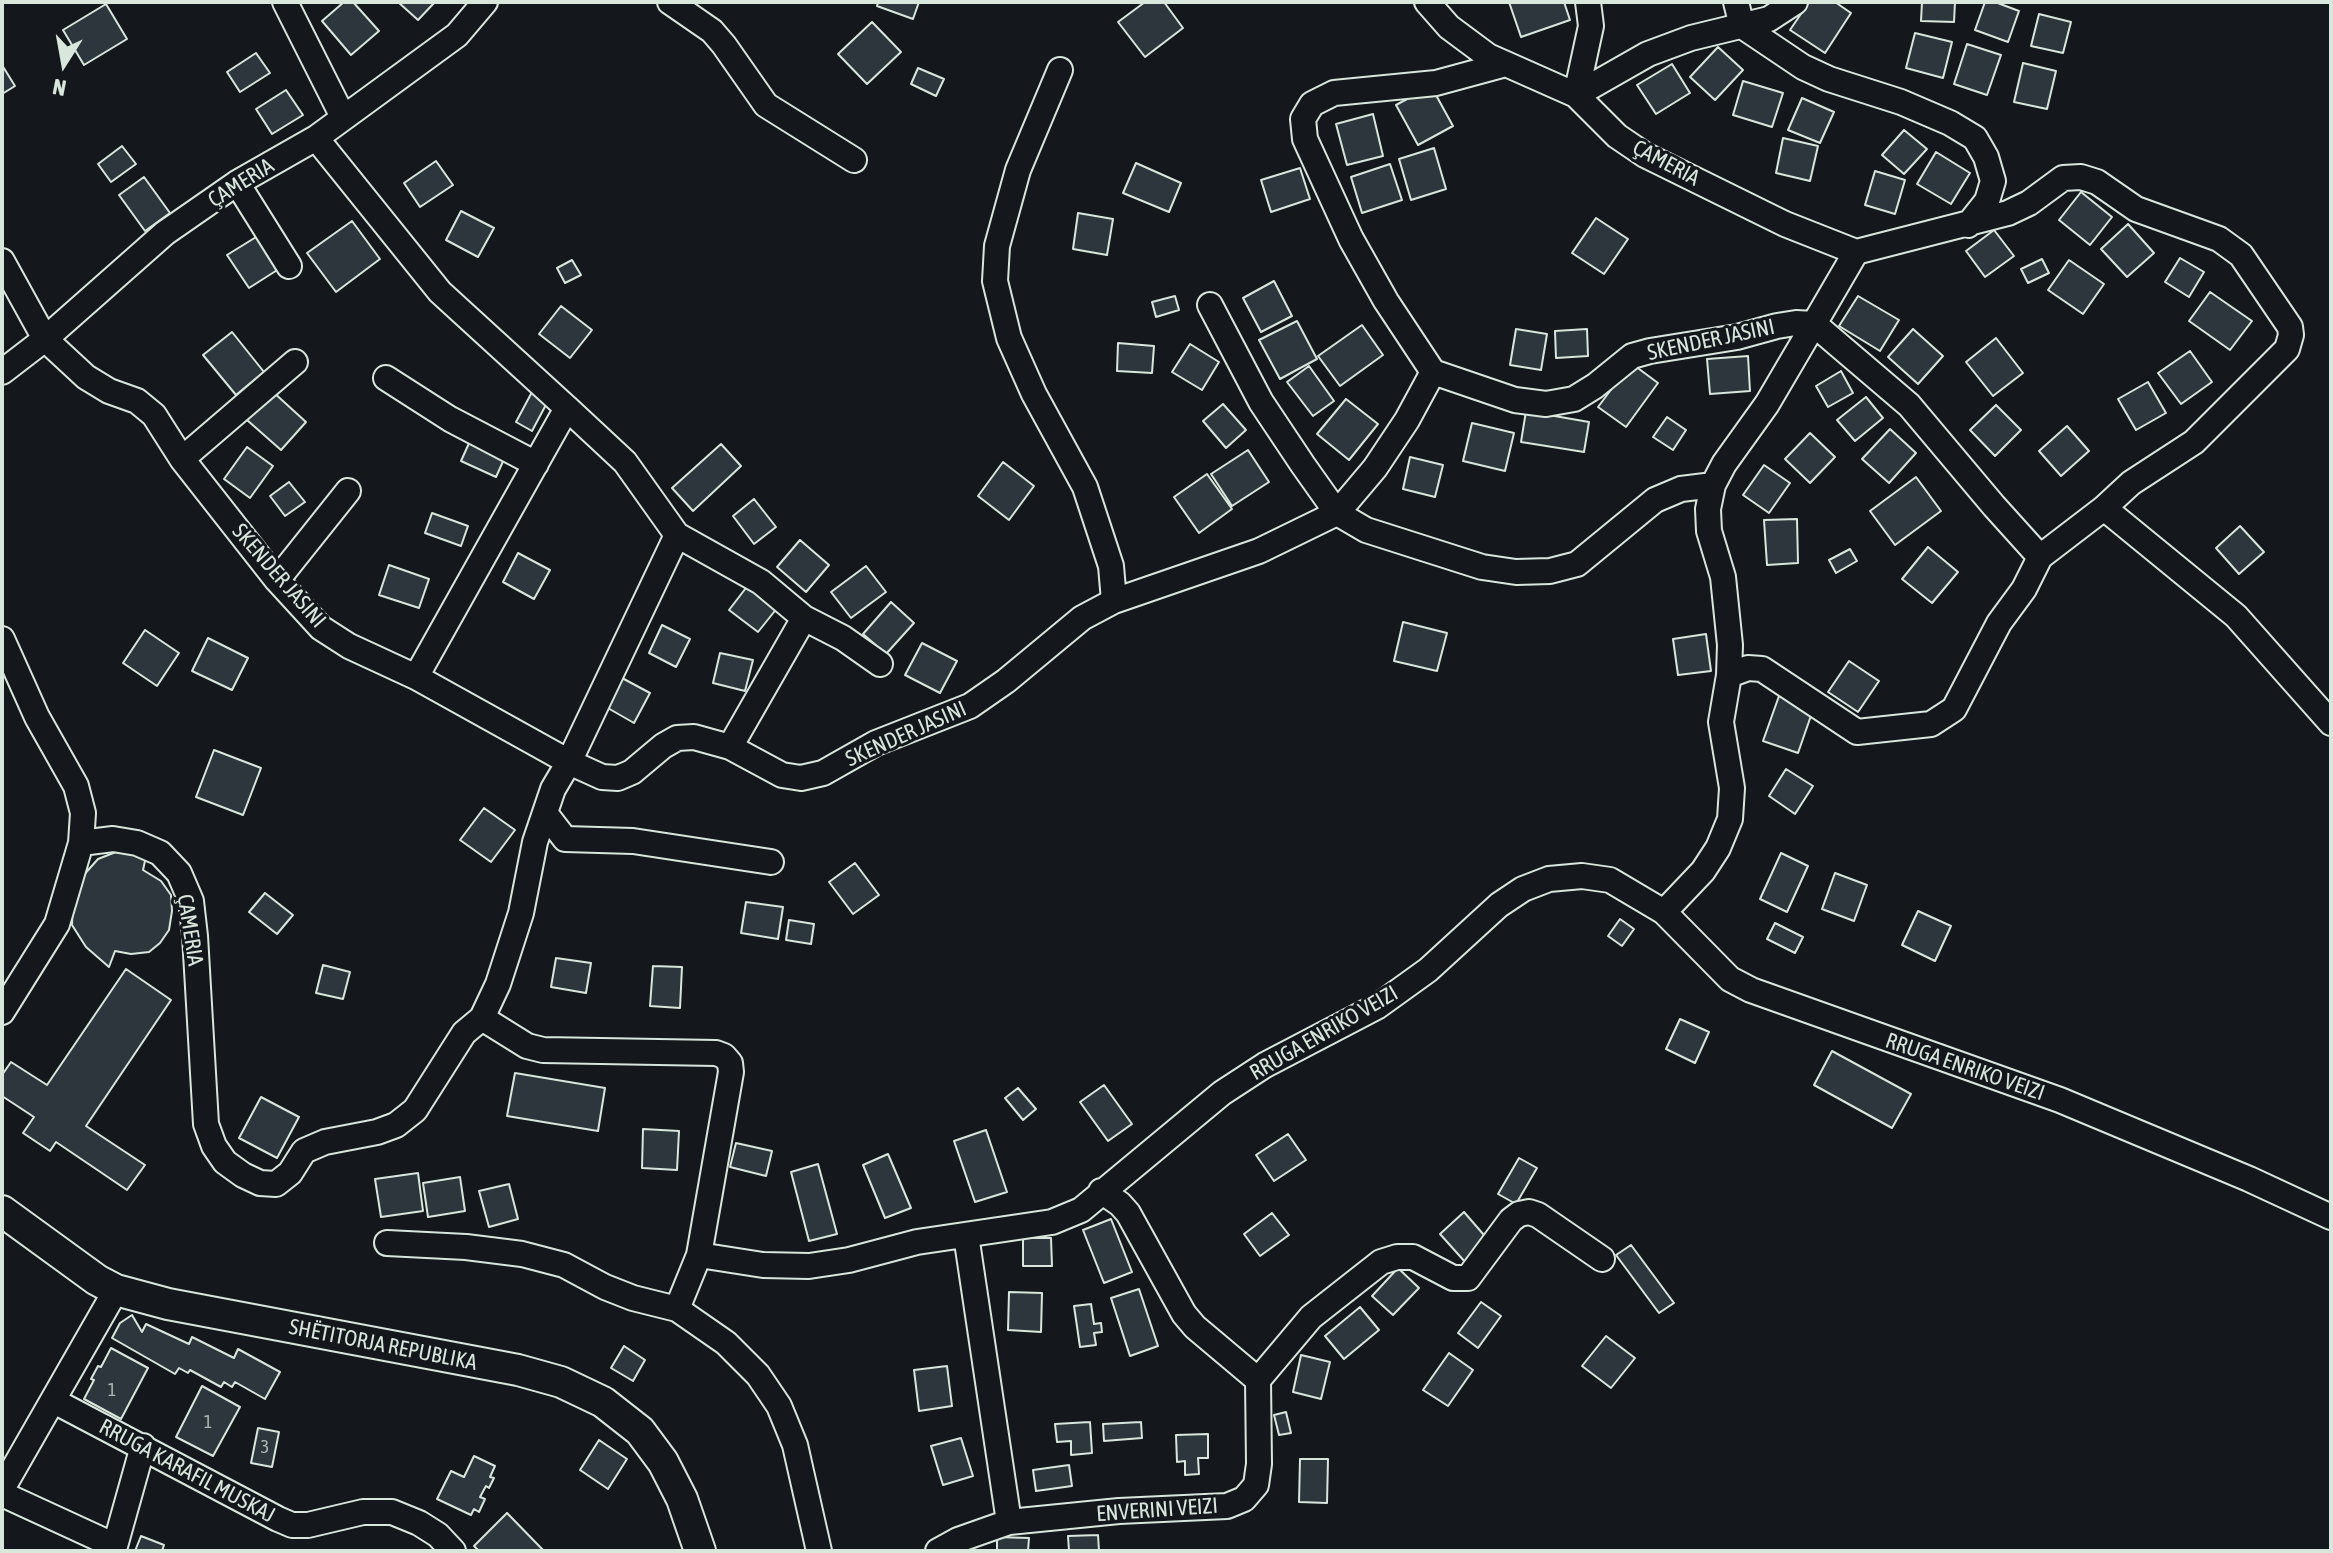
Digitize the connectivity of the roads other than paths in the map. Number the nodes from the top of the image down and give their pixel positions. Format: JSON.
{"nodes":[{"id":1,"x":285,"y":2,"type":"edge"},
{"id":2,"x":485,"y":2,"type":"edge"},
{"id":3,"x":670,"y":2,"type":"edge"},
{"id":4,"x":1427,"y":2,"type":"edge"},
{"id":5,"x":1588,"y":2,"type":"edge"},
{"id":6,"x":1736,"y":2,"type":"edge"},
{"id":7,"x":1795,"y":2,"type":"edge"},
{"id":8,"x":1742,"y":26,"type":"junction"},
{"id":9,"x":1506,"y":64,"type":"junction"},
{"id":10,"x":1060,"y":70,"type":"dead end"},
{"id":11,"x":1576,"y":95,"type":"junction"},
{"id":12,"x":343,"y":117,"type":"junction"},
{"id":13,"x":316,"y":138,"type":"junction"},
{"id":14,"x":854,"y":160,"type":"dead end"},
{"id":15,"x":237,"y":183,"type":"junction"},
{"id":16,"x":1968,"y":225,"type":"junction"},
{"id":17,"x":1856,"y":252,"type":"junction"},
{"id":18,"x":2,"y":261,"type":"edge"},
{"id":19,"x":289,"y":266,"type":"dead end"},
{"id":20,"x":1210,"y":305,"type":"dead end"},
{"id":21,"x":1814,"y":324,"type":"junction"},
{"id":22,"x":45,"y":339,"type":"junction"},
{"id":23,"x":295,"y":362,"type":"dead end"},
{"id":24,"x":2,"y":372,"type":"edge"},
{"id":25,"x":1433,"y":372,"type":"junction"},
{"id":26,"x":386,"y":378,"type":"dead end"},
{"id":27,"x":567,"y":408,"type":"junction"},
{"id":28,"x":182,"y":459,"type":"junction"},
{"id":29,"x":536,"y":464,"type":"junction"},
{"id":30,"x":1713,"y":485,"type":"junction"},
{"id":31,"x":348,"y":491,"type":"dead end"},
{"id":32,"x":2104,"y":508,"type":"junction"},
{"id":33,"x":1337,"y":513,"type":"junction"},
{"id":34,"x":677,"y":535,"type":"junction"},
{"id":35,"x":2040,"y":557,"type":"junction"},
{"id":36,"x":277,"y":580,"type":"junction"},
{"id":37,"x":1114,"y":601,"type":"junction"},
{"id":38,"x":804,"y":618,"type":"junction"},
{"id":39,"x":2,"y":639,"type":"edge"},
{"id":40,"x":880,"y":664,"type":"dead end"},
{"id":41,"x":1729,"y":675,"type":"junction"},
{"id":42,"x":416,"y":677,"type":"junction"},
{"id":43,"x":2331,"y":723,"type":"edge"},
{"id":44,"x":730,"y":747,"type":"junction"},
{"id":45,"x":569,"y":762,"type":"junction"},
{"id":46,"x":545,"y":813,"type":"junction"},
{"id":47,"x":565,"y":839,"type":"junction"},
{"id":48,"x":535,"y":842,"type":"junction"},
{"id":49,"x":81,"y":843,"type":"junction"},
{"id":50,"x":771,"y":862,"type":"dead end"},
{"id":51,"x":1664,"y":912,"type":"junction"},
{"id":52,"x":2,"y":1012,"type":"edge"},
{"id":53,"x":482,"y":1018,"type":"junction"},
{"id":54,"x":1101,"y":1191,"type":"junction"},
{"id":55,"x":2,"y":1211,"type":"edge"},
{"id":56,"x":2331,"y":1217,"type":"edge"},
{"id":57,"x":966,"y":1235,"type":"junction"},
{"id":58,"x":387,"y":1243,"type":"dead end"},
{"id":59,"x":699,"y":1255,"type":"junction"},
{"id":60,"x":1602,"y":1259,"type":"dead end"},
{"id":61,"x":116,"y":1290,"type":"junction"},
{"id":62,"x":677,"y":1309,"type":"junction"},
{"id":63,"x":1258,"y":1380,"type":"junction"},
{"id":64,"x":54,"y":1401,"type":"junction"},
{"id":65,"x":143,"y":1446,"type":"junction"},
{"id":66,"x":2,"y":1492,"type":"edge"},
{"id":67,"x":1009,"y":1522,"type":"junction"},
{"id":68,"x":453,"y":1551,"type":"edge"},
{"id":69,"x":700,"y":1551,"type":"edge"},
{"id":70,"x":819,"y":1551,"type":"edge"},
{"id":71,"x":938,"y":1551,"type":"edge"}],
"edges":[{"from":1,"to":12,"type":"street"},
{"from":2,"to":12,"type":"street","name":"ÇAMERIA"},
{"from":3,"to":14,"type":"street"},
{"from":4,"to":9,"type":"street"},
{"from":5,"to":11,"type":"street"},
{"from":6,"to":8,"type":"street"},
{"from":7,"to":8,"type":"street"},
{"from":8,"to":11,"type":"street"},
{"from":8,"to":16,"type":"street"},
{"from":9,"to":11,"type":"street"},
{"from":9,"to":25,"type":"street"},
{"from":10,"to":37,"type":"street"},
{"from":11,"to":17,"type":"street","name":"ÇAMERIA"},
{"from":12,"to":13,"type":"street","name":"ÇAMERIA"},
{"from":13,"to":15,"type":"street","name":"ÇAMERIA"},
{"from":13,"to":27,"type":"street"},
{"from":15,"to":19,"type":"street"},
{"from":15,"to":22,"type":"street","name":"ÇAMERIA"},
{"from":16,"to":17,"type":"street"},
{"from":16,"to":32,"type":"street"},
{"from":17,"to":21,"type":"street"},
{"from":18,"to":22,"type":"street","name":"SKENDER JASINI"},
{"from":20,"to":33,"type":"street"},
{"from":21,"to":25,"type":"street","name":"SKENDER JASINI"},
{"from":21,"to":30,"type":"street"},
{"from":21,"to":35,"type":"street"},
{"from":22,"to":24,"type":"street","name":"ÇAMERIA"},
{"from":22,"to":28,"type":"street","name":"SKENDER JASINI"},
{"from":23,"to":28,"type":"street"},
{"from":25,"to":33,"type":"street","name":"SKENDER JASINI"},
{"from":26,"to":29,"type":"street"},
{"from":27,"to":29,"type":"street"},
{"from":27,"to":34,"type":"street"},
{"from":28,"to":36,"type":"street","name":"SKENDER JASINI"},
{"from":29,"to":42,"type":"street"},
{"from":30,"to":33,"type":"street"},
{"from":30,"to":41,"type":"street"},
{"from":31,"to":36,"type":"street"},
{"from":32,"to":35,"type":"street"},
{"from":32,"to":43,"type":"street"},
{"from":33,"to":37,"type":"street","name":"SKENDER JASINI"},
{"from":34,"to":38,"type":"street"},
{"from":34,"to":45,"type":"street"},
{"from":35,"to":41,"type":"street"},
{"from":36,"to":42,"type":"street","name":"SKENDER JASINI"},
{"from":37,"to":44,"type":"street","name":"SKENDER JASINI"},
{"from":38,"to":40,"type":"street"},
{"from":38,"to":44,"type":"street"},
{"from":39,"to":49,"type":"street"},
{"from":41,"to":51,"type":"street"},
{"from":42,"to":45,"type":"street","name":"SKENDER JASINI"},
{"from":44,"to":45,"type":"street","name":"SKENDER JASINI"},
{"from":45,"to":46,"type":"street"},
{"from":46,"to":47,"type":"street"},
{"from":46,"to":48,"type":"street"},
{"from":47,"to":48,"type":"street"},
{"from":47,"to":50,"type":"street"},
{"from":48,"to":53,"type":"street"},
{"from":49,"to":52,"type":"street"},
{"from":49,"to":53,"type":"street","name":"ÇAMERIA"},
{"from":51,"to":54,"type":"street","name":"RRUGA ENRIKO VEIZI"},
{"from":51,"to":56,"type":"street","name":"RRUGA ENRIKO VEIZI"},
{"from":53,"to":59,"type":"street"},
{"from":54,"to":57,"type":"street","name":"RRUGA ENRIKO VEIZI"},
{"from":54,"to":63,"type":"street"},
{"from":55,"to":61,"type":"main road","name":"SHËTITORJA REPUBLIKA"},
{"from":57,"to":59,"type":"street","name":"RRUGA ENRIKO VEIZI"},
{"from":57,"to":67,"type":"street"},
{"from":58,"to":62,"type":"street"},
{"from":59,"to":62,"type":"street"},
{"from":60,"to":63,"type":"street"},
{"from":61,"to":64,"type":"street"},
{"from":61,"to":69,"type":"main road","name":"SHËTITORJA REPUBLIKA"},
{"from":62,"to":70,"type":"street"},
{"from":63,"to":67,"type":"street","name":"ENVERINI VEIZI"},
{"from":64,"to":65,"type":"street","name":"RRUGA KARAFIL MUSKAJ"},
{"from":64,"to":66,"type":"street"},
{"from":65,"to":66,"type":"street"},
{"from":65,"to":68,"type":"street","name":"RRUGA KARAFIL MUSKAJ"},
{"from":67,"to":71,"type":"street","name":"ENVERINI VEIZI"}]}
